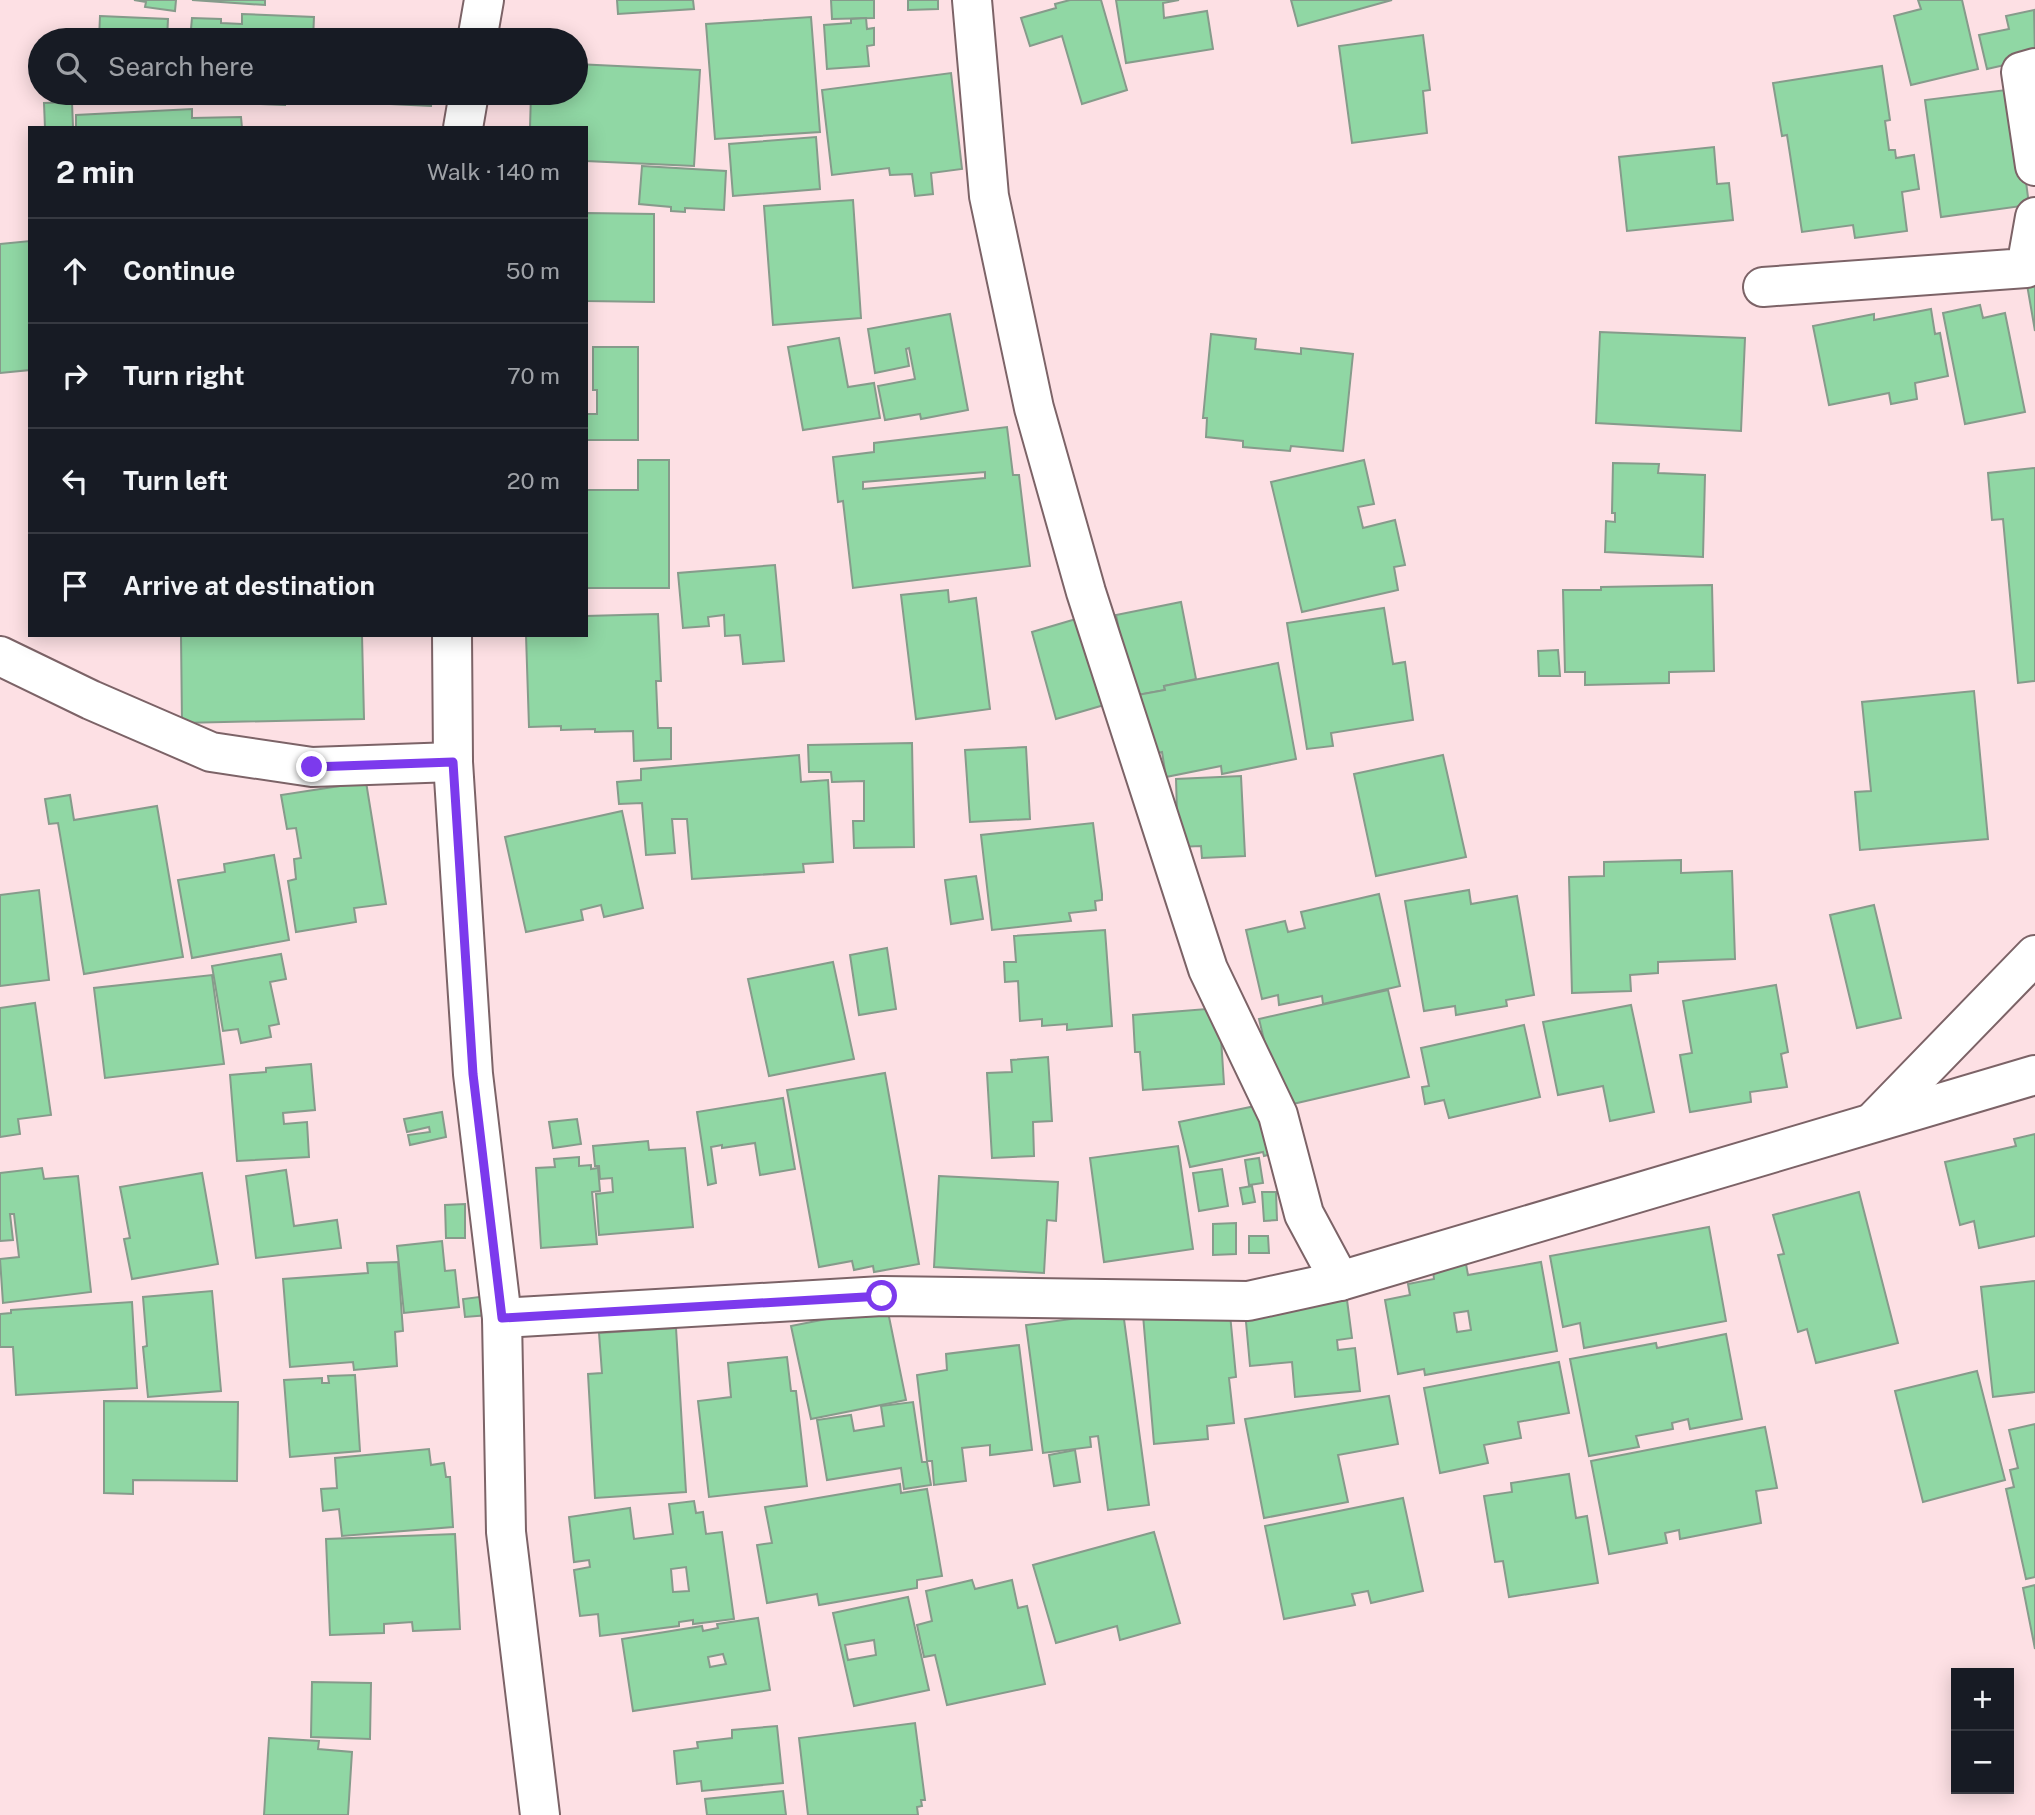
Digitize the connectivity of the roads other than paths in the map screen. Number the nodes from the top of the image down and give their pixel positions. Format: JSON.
{"nodes":[{"id":1,"x":484,"y":0,"type":"edge"},
{"id":2,"x":972,"y":0,"type":"edge"},
{"id":3,"x":479,"y":28,"type":"edge"},
{"id":4,"x":2035,"y":68,"type":"edge"},
{"id":5,"x":467,"y":105,"type":"edge"},
{"id":6,"x":463,"y":126,"type":"edge"},
{"id":7,"x":2035,"y":166,"type":"edge"},
{"id":8,"x":2035,"y":217,"type":"edge"},
{"id":9,"x":1763,"y":287,"type":"dead end"},
{"id":10,"x":452,"y":637,"type":"edge"},
{"id":11,"x":0,"y":656,"type":"edge"},
{"id":12,"x":453,"y":762,"type":"junction"},
{"id":13,"x":2035,"y":955,"type":"edge"},
{"id":14,"x":2035,"y":1075,"type":"edge"},
{"id":15,"x":1871,"y":1124,"type":"junction"},
{"id":16,"x":1340,"y":1281,"type":"junction"},
{"id":17,"x":502,"y":1318,"type":"junction"},
{"id":18,"x":540,"y":1815,"type":"edge"}],
"edges":[{"from":1,"to":3,"type":"street"},
{"from":2,"to":16,"type":"street"},
{"from":4,"to":7,"type":"street"},
{"from":5,"to":6,"type":"street"},
{"from":8,"to":9,"type":"street"},
{"from":10,"to":12,"type":"street"},
{"from":11,"to":12,"type":"street"},
{"from":12,"to":17,"type":"street"},
{"from":13,"to":15,"type":"street"},
{"from":14,"to":15,"type":"street"},
{"from":15,"to":16,"type":"street"},
{"from":16,"to":17,"type":"street"},
{"from":17,"to":18,"type":"street"}]}
